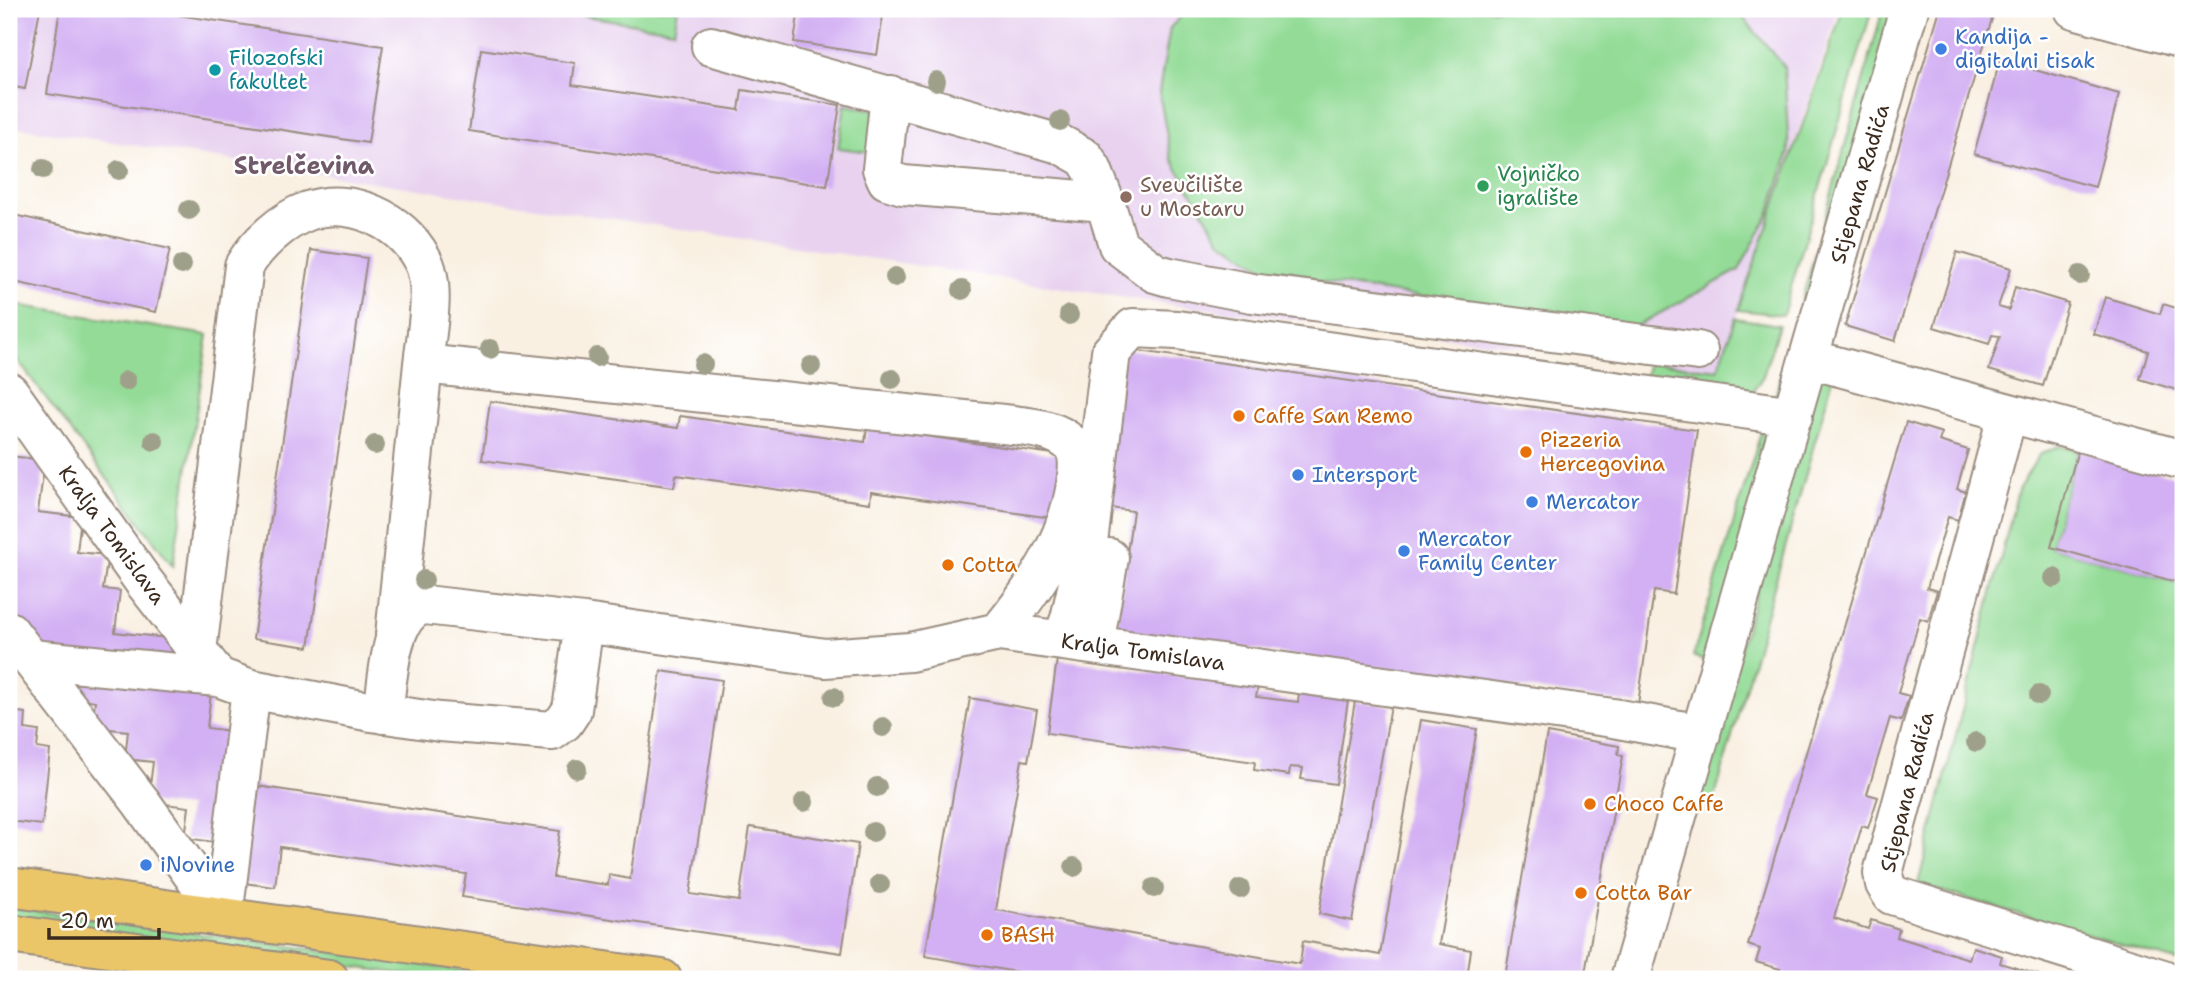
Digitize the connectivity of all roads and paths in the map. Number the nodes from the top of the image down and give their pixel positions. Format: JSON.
{"nodes":[{"id":1,"x":1909,"y":9,"type":"edge"},
{"id":2,"x":2074,"y":9,"type":"edge"},
{"id":3,"x":2183,"y":39,"type":"edge"},
{"id":4,"x":711,"y":46,"type":"dead end"},
{"id":5,"x":890,"y":95,"type":"junction"},
{"id":6,"x":1105,"y":202,"type":"junction"},
{"id":7,"x":1698,"y":351,"type":"dead end"},
{"id":8,"x":1810,"y":359,"type":"junction"},
{"id":9,"x":423,"y":364,"type":"junction"},
{"id":10,"x":9,"y":392,"type":"edge"},
{"id":11,"x":2008,"y":413,"type":"junction"},
{"id":12,"x":1793,"y":416,"type":"junction"},
{"id":13,"x":2183,"y":460,"type":"edge"},
{"id":14,"x":1118,"y":509,"type":"dead end"},
{"id":15,"x":584,"y":623,"type":"junction"},
{"id":16,"x":1041,"y":633,"type":"junction"},
{"id":17,"x":395,"y":635,"type":"junction"},
{"id":18,"x":20,"y":645,"type":"edge"},
{"id":19,"x":222,"y":672,"type":"junction"},
{"id":20,"x":383,"y":714,"type":"junction"},
{"id":21,"x":1701,"y":734,"type":"junction"},
{"id":22,"x":9,"y":887,"type":"edge"},
{"id":23,"x":223,"y":917,"type":"junction"},
{"id":24,"x":9,"y":934,"type":"edge"},
{"id":25,"x":329,"y":979,"type":"edge"},
{"id":26,"x":662,"y":979,"type":"edge"},
{"id":27,"x":1630,"y":979,"type":"edge"},
{"id":28,"x":2163,"y":979,"type":"edge"}],
"edges":[{"from":1,"to":8,"type":"street","name":"Stjepana Radića"},
{"from":2,"to":3,"type":"street"},
{"from":4,"to":5,"type":"street"},
{"from":5,"to":6,"type":"street"},
{"from":5,"to":6,"type":"street"},
{"from":6,"to":7,"type":"street"},
{"from":8,"to":11,"type":"street"},
{"from":8,"to":12,"type":"street","name":"Stjepana Radića"},
{"from":9,"to":16,"type":"street"},
{"from":9,"to":17,"type":"street"},
{"from":9,"to":19,"type":"street"},
{"from":10,"to":19,"type":"street","name":"Kralja Tomislava"},
{"from":11,"to":13,"type":"street"},
{"from":11,"to":28,"type":"street","name":"Stjepana Radića"},
{"from":12,"to":16,"type":"street"},
{"from":12,"to":21,"type":"street","name":"Stjepana Radića"},
{"from":14,"to":16,"type":"street"},
{"from":15,"to":16,"type":"street","name":"Kralja Tomislava"},
{"from":15,"to":17,"type":"street","name":"Kralja Tomislava"},
{"from":15,"to":20,"type":"street"},
{"from":16,"to":21,"type":"street","name":"Kralja Tomislava"},
{"from":17,"to":20,"type":"street","name":"Kralja Tomislava"},
{"from":18,"to":19,"type":"street"},
{"from":18,"to":23,"type":"street"},
{"from":19,"to":20,"type":"street"},
{"from":19,"to":23,"type":"street"},
{"from":21,"to":27,"type":"street","name":"Stjepana Radića"},
{"from":22,"to":23,"type":"main road"},
{"from":23,"to":26,"type":"main road"},
{"from":24,"to":25,"type":"main road"}]}
